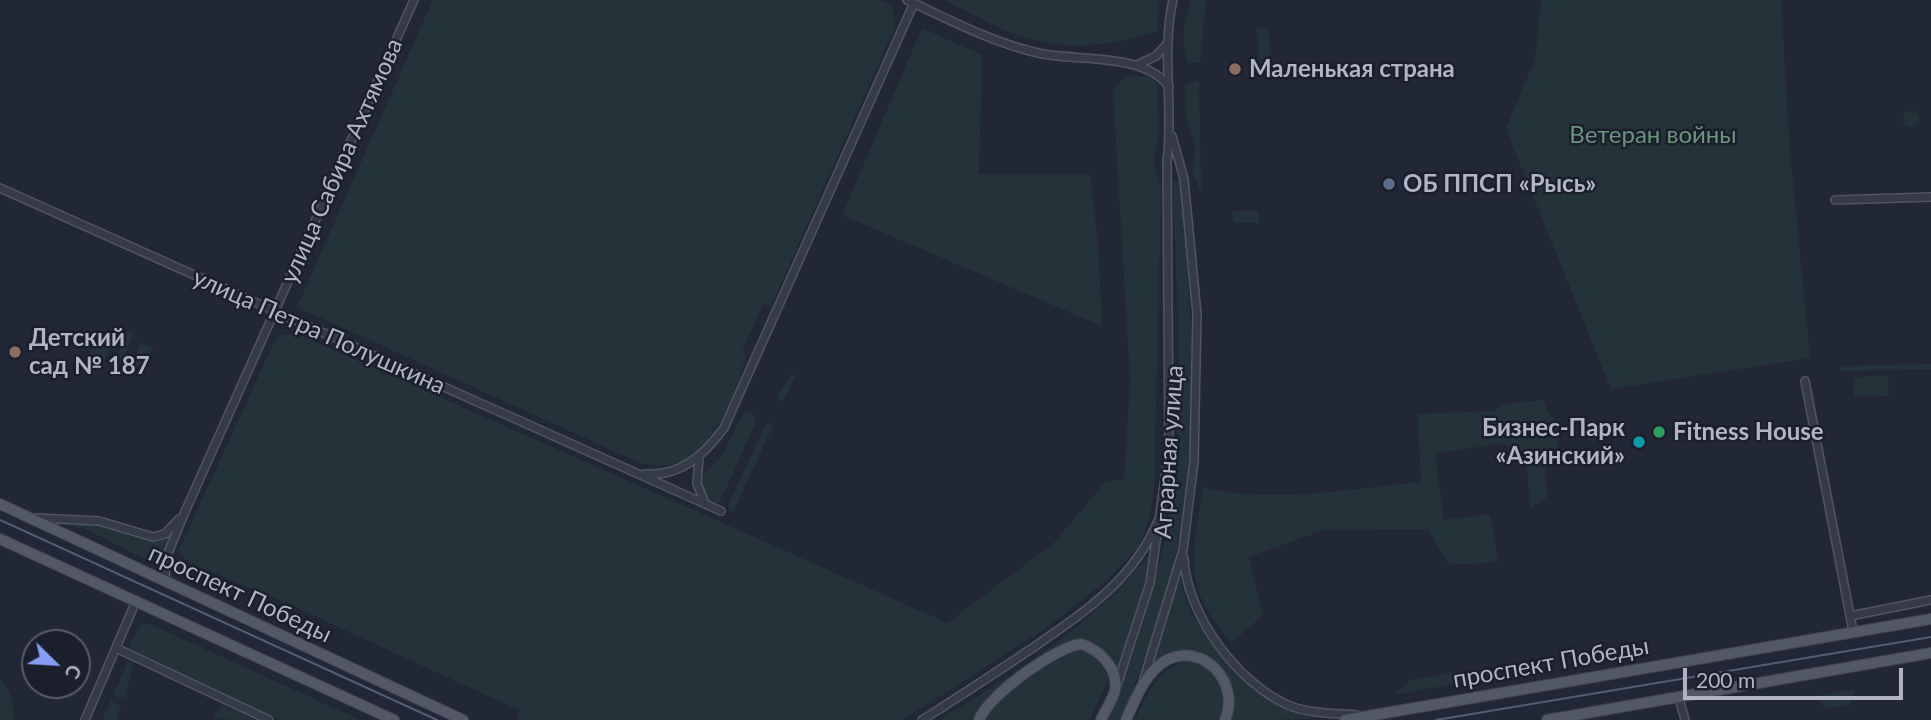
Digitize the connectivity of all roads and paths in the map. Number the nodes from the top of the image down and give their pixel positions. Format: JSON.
{"nodes":[{"id":1,"x":414,"y":0,"type":"edge"},
{"id":2,"x":1173,"y":0,"type":"edge"},
{"id":3,"x":911,"y":2,"type":"edge"},
{"id":4,"x":1169,"y":43,"type":"junction"},
{"id":5,"x":1139,"y":64,"type":"junction"},
{"id":6,"x":1169,"y":87,"type":"junction"},
{"id":7,"x":1171,"y":133,"type":"junction"},
{"id":8,"x":1184,"y":179,"type":"junction"},
{"id":9,"x":1167,"y":180,"type":"junction"},
{"id":10,"x":0,"y":188,"type":"edge"},
{"id":11,"x":1931,"y":197,"type":"edge"},
{"id":12,"x":1835,"y":200,"type":"dead end"},
{"id":13,"x":275,"y":312,"type":"junction"},
{"id":14,"x":1805,"y":381,"type":"dead end"},
{"id":15,"x":699,"y":457,"type":"junction"},
{"id":16,"x":639,"y":474,"type":"junction"},
{"id":17,"x":0,"y":504,"type":"edge"},
{"id":18,"x":707,"y":505,"type":"junction"},
{"id":19,"x":1163,"y":510,"type":"junction"},
{"id":20,"x":721,"y":512,"type":"dead end"},
{"id":21,"x":184,"y":514,"type":"junction"},
{"id":22,"x":32,"y":518,"type":"junction"},
{"id":23,"x":0,"y":540,"type":"edge"},
{"id":24,"x":1183,"y":550,"type":"junction"},
{"id":25,"x":164,"y":582,"type":"junction"},
{"id":26,"x":1931,"y":600,"type":"edge"},
{"id":27,"x":136,"y":601,"type":"junction"},
{"id":28,"x":1850,"y":616,"type":"junction"},
{"id":29,"x":1931,"y":619,"type":"edge"},
{"id":30,"x":1853,"y":631,"type":"junction"},
{"id":31,"x":116,"y":648,"type":"junction"},
{"id":32,"x":1931,"y":653,"type":"edge"},
{"id":33,"x":1141,"y":686,"type":"junction"},
{"id":34,"x":1116,"y":689,"type":"junction"},
{"id":35,"x":1679,"y":698,"type":"junction"},
{"id":36,"x":1364,"y":716,"type":"junction"},
{"id":37,"x":85,"y":720,"type":"edge"},
{"id":38,"x":270,"y":720,"type":"edge"},
{"id":39,"x":394,"y":720,"type":"edge"},
{"id":40,"x":463,"y":720,"type":"edge"},
{"id":41,"x":922,"y":720,"type":"edge"},
{"id":42,"x":979,"y":720,"type":"edge"},
{"id":43,"x":1101,"y":720,"type":"edge"},
{"id":44,"x":1126,"y":720,"type":"edge"},
{"id":45,"x":1226,"y":720,"type":"edge"},
{"id":46,"x":1345,"y":720,"type":"edge"},
{"id":47,"x":1548,"y":720,"type":"edge"},
{"id":48,"x":1685,"y":720,"type":"edge"}],
"edges":[{"from":1,"to":13,"type":"street","name":"улица Сабира Ахтямова"},
{"from":2,"to":4,"type":"street","name":"Аграрная улица"},
{"from":3,"to":5,"type":"street"},
{"from":3,"to":15,"type":"street"},
{"from":4,"to":5,"type":"street"},
{"from":4,"to":6,"type":"street","name":"Аграрная улица"},
{"from":5,"to":6,"type":"street"},
{"from":6,"to":7,"type":"street","name":"Аграрная улица"},
{"from":7,"to":8,"type":"street","name":"Аграрная улица"},
{"from":7,"to":9,"type":"street","name":"Аграрная улица"},
{"from":8,"to":9,"type":"street"},
{"from":8,"to":24,"type":"street","name":"Аграрная улица"},
{"from":9,"to":19,"type":"street","name":"Аграрная улица"},
{"from":10,"to":13,"type":"street","name":"улица Петра Полушкина"},
{"from":11,"to":12,"type":"street"},
{"from":13,"to":16,"type":"street","name":"улица Петра Полушкина"},
{"from":13,"to":21,"type":"street","name":"улица Сабира Ахтямова"},
{"from":14,"to":28,"type":"street"},
{"from":15,"to":16,"type":"street"},
{"from":15,"to":18,"type":"street"},
{"from":16,"to":18,"type":"street","name":"улица Петра Полушкина"},
{"from":17,"to":22,"type":"main road","name":"проспект Победы"},
{"from":18,"to":20,"type":"street","name":"улица Петра Полушкина"},
{"from":19,"to":34,"type":"street","name":"Аграрная улица"},
{"from":19,"to":41,"type":"street"},
{"from":21,"to":22,"type":"street","name":"улица Сабира Ахтямова"},
{"from":21,"to":25,"type":"street","name":"улица Сабира Ахтямова"},
{"from":22,"to":25,"type":"main road","name":"проспект Победы"},
{"from":23,"to":27,"type":"main road","name":"проспект Победы"},
{"from":24,"to":33,"type":"street","name":"Аграрная улица"},
{"from":24,"to":36,"type":"street"},
{"from":25,"to":40,"type":"main road","name":"проспект Победы"},
{"from":26,"to":28,"type":"street"},
{"from":27,"to":31,"type":"street"},
{"from":27,"to":39,"type":"main road","name":"проспект Победы"},
{"from":28,"to":30,"type":"street"},
{"from":29,"to":30,"type":"main road","name":"проспект Победы"},
{"from":30,"to":36,"type":"main road","name":"проспект Победы"},
{"from":31,"to":37,"type":"street"},
{"from":31,"to":38,"type":"street"},
{"from":32,"to":35,"type":"main road"},
{"from":33,"to":44,"type":"main road","name":"Аграрная улица"},
{"from":33,"to":45,"type":"main road"},
{"from":34,"to":42,"type":"main road"},
{"from":34,"to":43,"type":"main road","name":"Аграрная улица"},
{"from":35,"to":47,"type":"main road"},
{"from":35,"to":48,"type":"street"},
{"from":36,"to":46,"type":"main road","name":"проспект Победы"}]}
